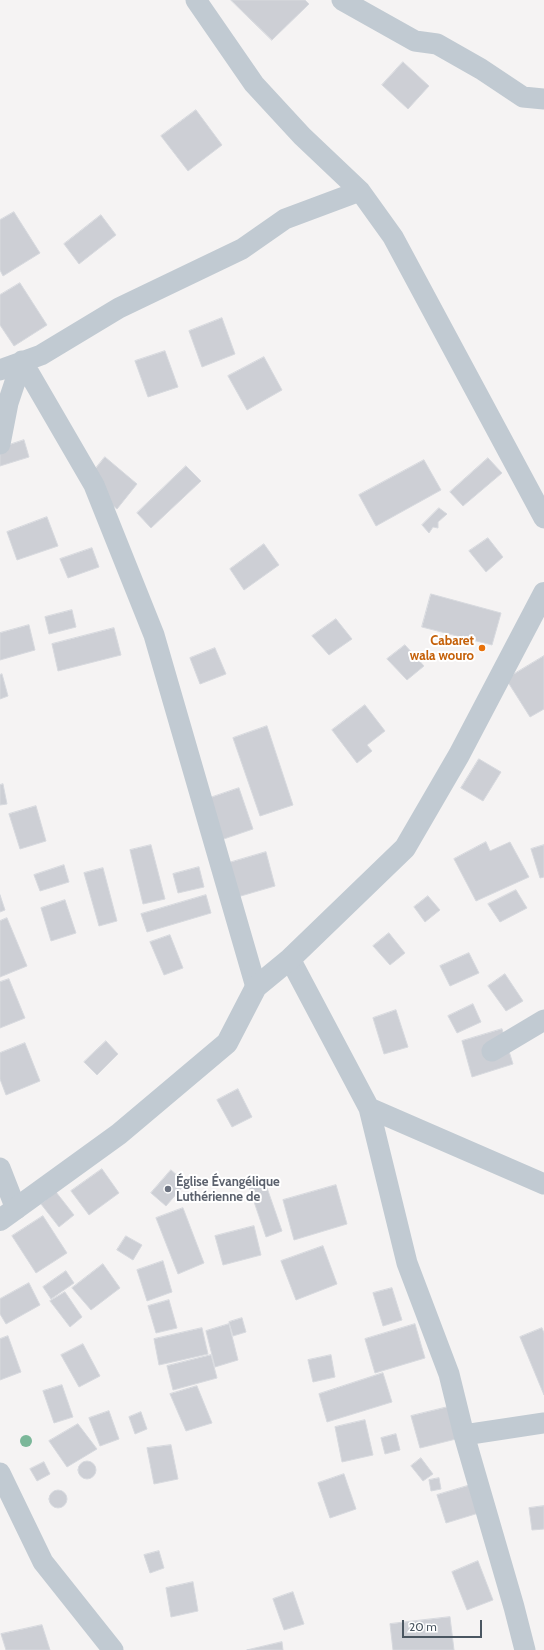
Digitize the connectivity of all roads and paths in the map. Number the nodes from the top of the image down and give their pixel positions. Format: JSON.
{"nodes":[{"id":1,"x":196,"y":0,"type":"edge"},
{"id":2,"x":342,"y":0,"type":"edge"},
{"id":3,"x":544,"y":99,"type":"edge"},
{"id":4,"x":360,"y":191,"type":"junction"},
{"id":5,"x":22,"y":361,"type":"junction"},
{"id":6,"x":0,"y":370,"type":"edge"},
{"id":7,"x":0,"y":444,"type":"edge"},
{"id":8,"x":544,"y":518,"type":"edge"},
{"id":9,"x":544,"y":593,"type":"edge"},
{"id":10,"x":290,"y":959,"type":"junction"},
{"id":11,"x":256,"y":987,"type":"junction"},
{"id":12,"x":544,"y":1020,"type":"edge"},
{"id":13,"x":492,"y":1051,"type":"dead end"},
{"id":14,"x":369,"y":1108,"type":"junction"},
{"id":15,"x":0,"y":1168,"type":"edge"},
{"id":16,"x":544,"y":1184,"type":"edge"},
{"id":17,"x":8,"y":1214,"type":"edge"},
{"id":18,"x":544,"y":1423,"type":"edge"},
{"id":19,"x":464,"y":1435,"type":"junction"},
{"id":20,"x":3,"y":1483,"type":"edge"},
{"id":21,"x":113,"y":1650,"type":"edge"},
{"id":22,"x":525,"y":1650,"type":"edge"}],
"edges":[{"from":1,"to":4,"type":"street"},
{"from":2,"to":3,"type":"street"},
{"from":4,"to":5,"type":"street"},
{"from":4,"to":8,"type":"street"},
{"from":5,"to":6,"type":"street"},
{"from":5,"to":7,"type":"street"},
{"from":5,"to":11,"type":"street"},
{"from":9,"to":10,"type":"street"},
{"from":10,"to":11,"type":"street"},
{"from":10,"to":14,"type":"street"},
{"from":11,"to":17,"type":"street"},
{"from":12,"to":13,"type":"street"},
{"from":14,"to":16,"type":"street"},
{"from":14,"to":19,"type":"street"},
{"from":15,"to":17,"type":"street"},
{"from":18,"to":19,"type":"street"},
{"from":19,"to":22,"type":"street"},
{"from":20,"to":21,"type":"street"}]}
